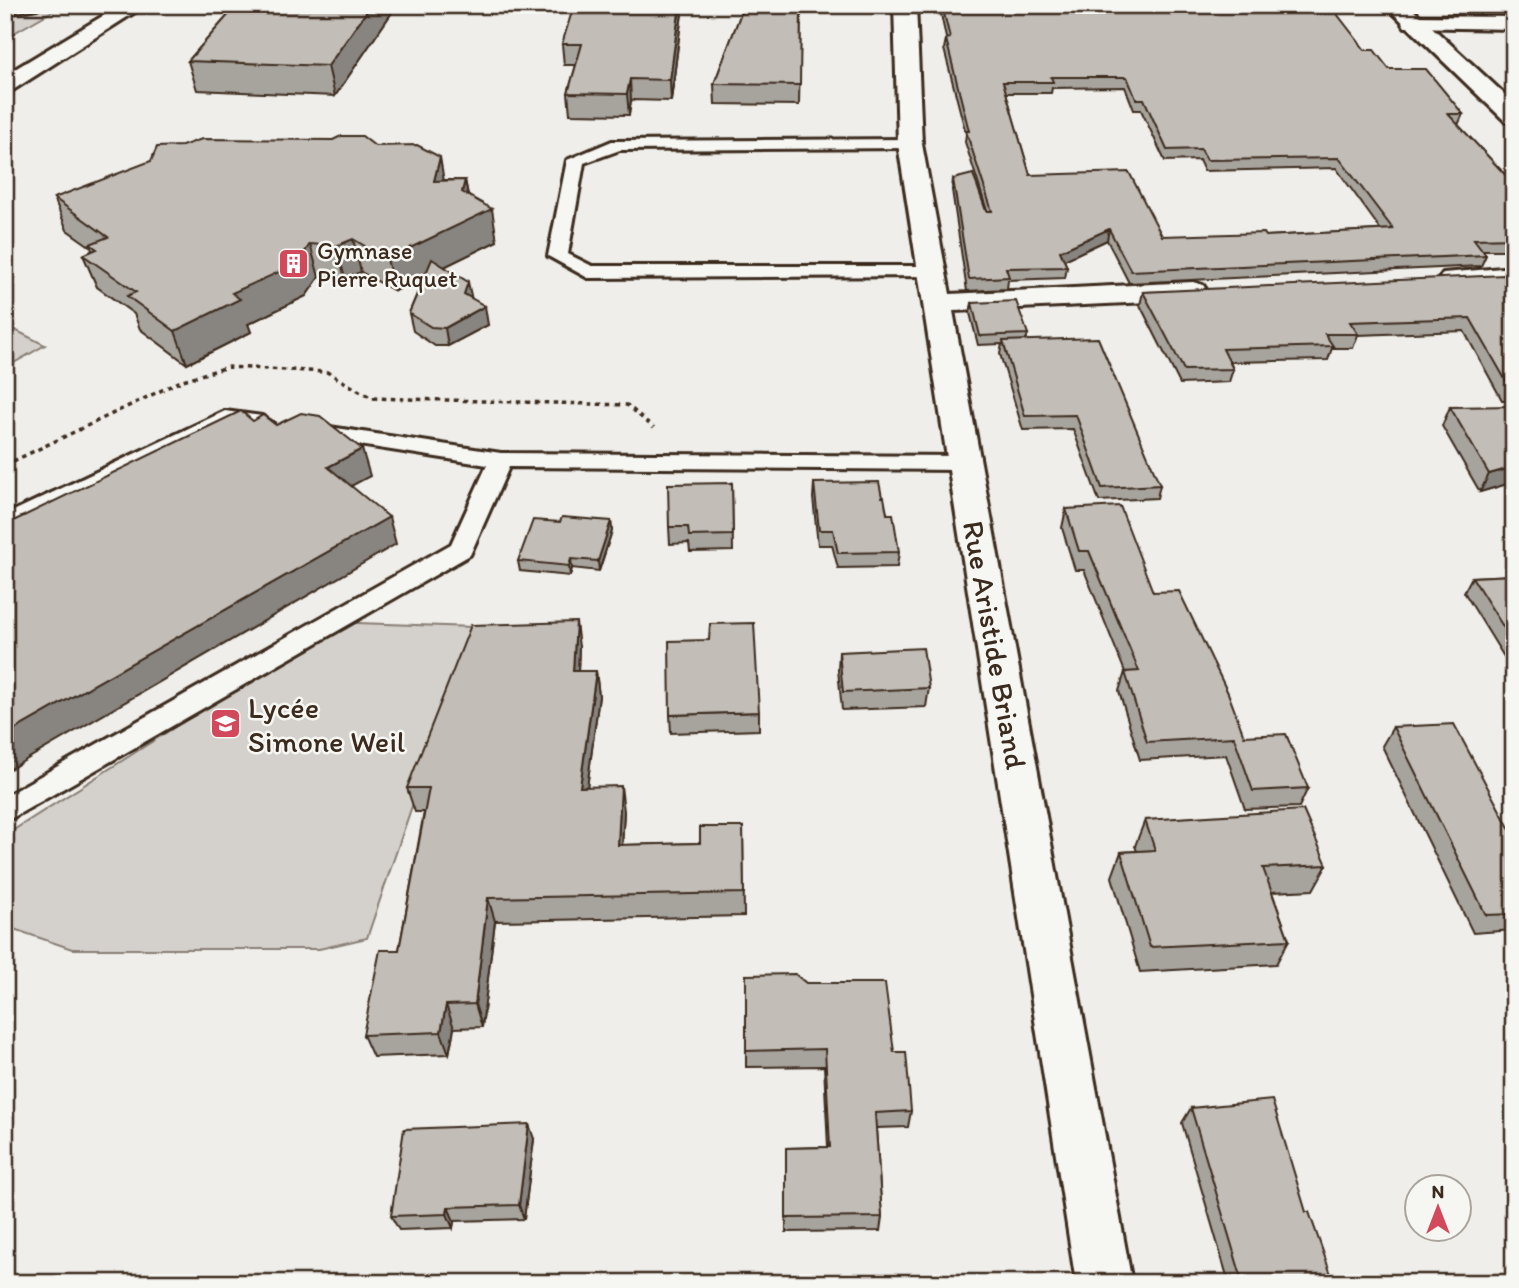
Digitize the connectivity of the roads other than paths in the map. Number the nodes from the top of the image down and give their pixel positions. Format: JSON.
{"nodes":[{"id":1,"x":32,"y":5,"type":"edge"},
{"id":2,"x":136,"y":5,"type":"edge"},
{"id":3,"x":905,"y":5,"type":"edge"},
{"id":4,"x":1395,"y":5,"type":"edge"},
{"id":5,"x":5,"y":10,"type":"edge"},
{"id":6,"x":1413,"y":22,"type":"junction"},
{"id":7,"x":1514,"y":23,"type":"edge"},
{"id":8,"x":5,"y":85,"type":"edge"},
{"id":9,"x":1514,"y":116,"type":"edge"},
{"id":10,"x":910,"y":144,"type":"junction"},
{"id":11,"x":1514,"y":276,"type":"edge"},
{"id":12,"x":1430,"y":280,"type":"edge"},
{"id":13,"x":934,"y":288,"type":"junction"},
{"id":14,"x":1220,"y":290,"type":"edge"},
{"id":15,"x":501,"y":460,"type":"junction"},
{"id":16,"x":963,"y":463,"type":"junction"},
{"id":17,"x":5,"y":525,"type":"edge"},
{"id":18,"x":5,"y":810,"type":"edge"},
{"id":19,"x":1104,"y":1283,"type":"edge"}],
"edges":[{"from":1,"to":5,"type":"lane"},
{"from":2,"to":8,"type":"street"},
{"from":3,"to":10,"type":"street","name":"Rue Aristide Briand"},
{"from":4,"to":6,"type":"street"},
{"from":6,"to":7,"type":"street"},
{"from":6,"to":9,"type":"street"},
{"from":10,"to":13,"type":"street","name":"Rue Aristide Briand"},
{"from":10,"to":13,"type":"lane"},
{"from":11,"to":12,"type":"street"},
{"from":13,"to":14,"type":"street"},
{"from":13,"to":16,"type":"street","name":"Rue Aristide Briand"},
{"from":15,"to":16,"type":"lane"},
{"from":15,"to":17,"type":"lane"},
{"from":15,"to":18,"type":"lane"},
{"from":16,"to":19,"type":"street","name":"Rue Aristide Briand"}]}
